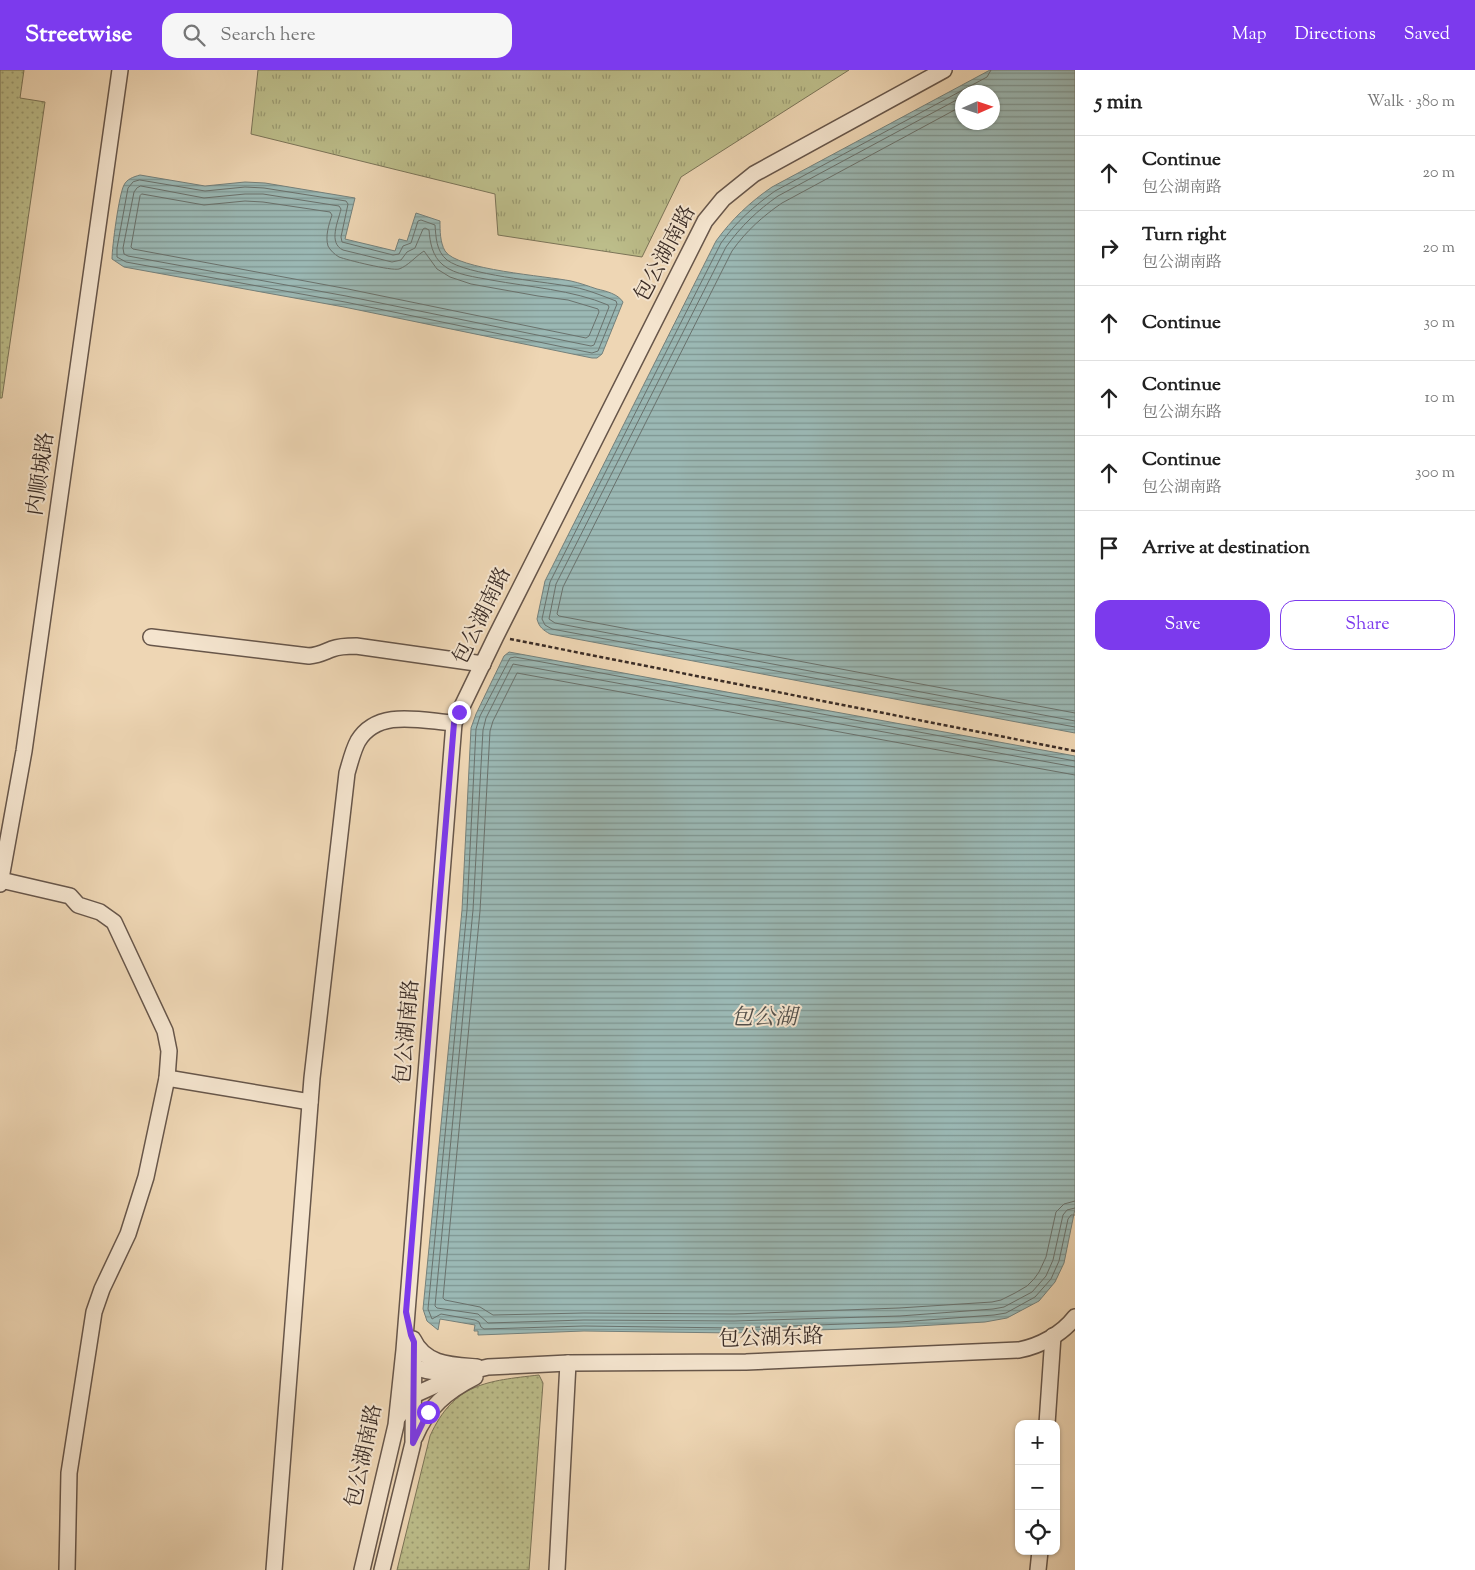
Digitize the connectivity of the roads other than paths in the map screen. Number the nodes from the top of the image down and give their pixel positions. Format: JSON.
{"nodes":[{"id":1,"x":120,"y":70,"type":"edge"},
{"id":2,"x":944,"y":70,"type":"edge"},
{"id":3,"x":152,"y":637,"type":"dead end"},
{"id":4,"x":482,"y":664,"type":"junction"},
{"id":5,"x":454,"y":723,"type":"junction"},
{"id":6,"x":0,"y":882,"type":"edge"},
{"id":7,"x":167,"y":1078,"type":"junction"},
{"id":8,"x":310,"y":1102,"type":"junction"},
{"id":9,"x":406,"y":1312,"type":"joint"},
{"id":10,"x":1075,"y":1317,"type":"edge"},
{"id":11,"x":1053,"y":1336,"type":"junction"},
{"id":12,"x":409,"y":1346,"type":"junction"},
{"id":13,"x":568,"y":1363,"type":"junction"},
{"id":14,"x":414,"y":1366,"type":"junction"},
{"id":15,"x":485,"y":1370,"type":"junction"},
{"id":16,"x":463,"y":1373,"type":"junction"},
{"id":17,"x":414,"y":1395,"type":"junction"},
{"id":18,"x":1047,"y":1420,"type":"edge"},
{"id":19,"x":396,"y":1425,"type":"junction"},
{"id":20,"x":413,"y":1443,"type":"junction"},
{"id":21,"x":1040,"y":1555,"type":"edge"},
{"id":22,"x":66,"y":1570,"type":"edge"},
{"id":23,"x":274,"y":1570,"type":"edge"},
{"id":24,"x":362,"y":1570,"type":"edge"},
{"id":25,"x":382,"y":1570,"type":"edge"},
{"id":26,"x":558,"y":1570,"type":"edge"},
{"id":27,"x":1038,"y":1570,"type":"edge"}],
"edges":[{"from":1,"to":6,"type":"street","name":"内顺城路"},
{"from":2,"to":4,"type":"street","name":"包公湖南路"},
{"from":3,"to":4,"type":"street"},
{"from":4,"to":5,"type":"street","name":"包公湖南路"},
{"from":5,"to":8,"type":"street"},
{"from":5,"to":9,"type":"street","name":"包公湖南路"},
{"from":6,"to":7,"type":"street"},
{"from":7,"to":8,"type":"street"},
{"from":7,"to":22,"type":"street"},
{"from":8,"to":23,"type":"street"},
{"from":9,"to":12,"type":"street","name":"包公湖东路"},
{"from":10,"to":11,"type":"street","name":"包公湖东路"},
{"from":11,"to":13,"type":"street","name":"包公湖东路"},
{"from":11,"to":18,"type":"street"},
{"from":12,"to":14,"type":"street","name":"包公湖南路"},
{"from":12,"to":15,"type":"street","name":"包公湖东路"},
{"from":12,"to":19,"type":"street","name":"包公湖南路"},
{"from":13,"to":15,"type":"street","name":"包公湖东路"},
{"from":13,"to":26,"type":"street"},
{"from":14,"to":16,"type":"street"},
{"from":14,"to":17,"type":"street","name":"包公湖南路"},
{"from":15,"to":16,"type":"street","name":"包公湖东路"},
{"from":15,"to":20,"type":"street","name":"包公湖南路"},
{"from":16,"to":17,"type":"street","name":"包公湖东路"},
{"from":17,"to":19,"type":"street"},
{"from":17,"to":20,"type":"street","name":"包公湖南路"},
{"from":19,"to":24,"type":"street","name":"包公湖南路"},
{"from":20,"to":25,"type":"street","name":"包公湖南路"},
{"from":21,"to":27,"type":"street"}]}
